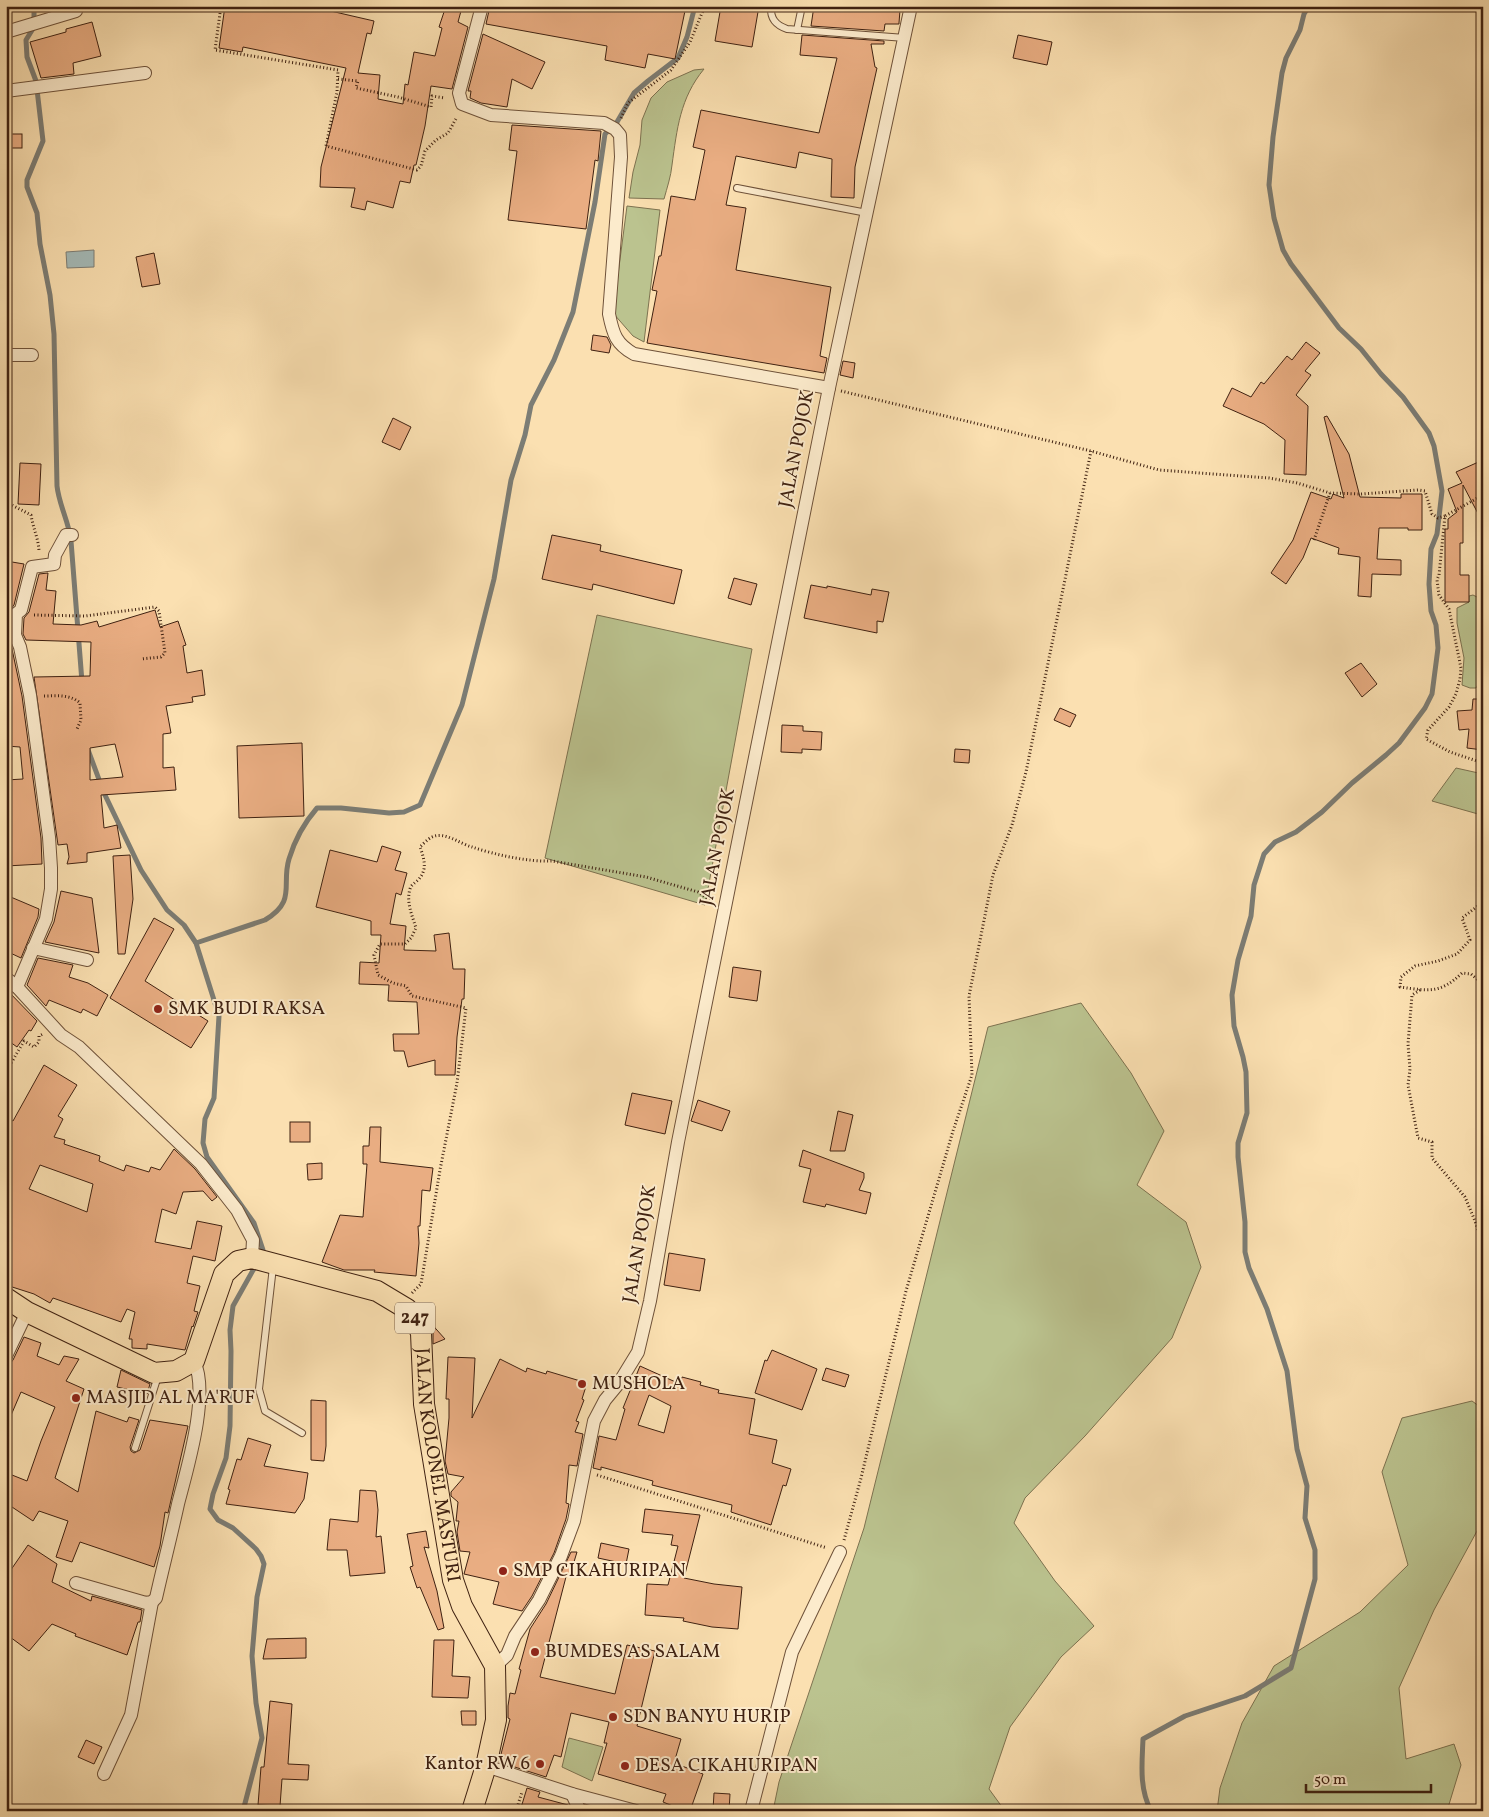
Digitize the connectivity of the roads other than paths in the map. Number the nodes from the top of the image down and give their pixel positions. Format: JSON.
{"nodes":[{"id":1,"x":482,"y":6,"type":"edge"},
{"id":2,"x":771,"y":6,"type":"edge"},
{"id":3,"x":802,"y":6,"type":"edge"},
{"id":4,"x":911,"y":6,"type":"edge"},
{"id":5,"x":76,"y":11,"type":"dead end"},
{"id":6,"x":797,"y":30,"type":"junction"},
{"id":7,"x":6,"y":32,"type":"edge"},
{"id":8,"x":905,"y":38,"type":"junction"},
{"id":9,"x":144,"y":73,"type":"dead end"},
{"id":10,"x":6,"y":91,"type":"edge"},
{"id":11,"x":737,"y":188,"type":"dead end"},
{"id":12,"x":867,"y":213,"type":"junction"},
{"id":13,"x":6,"y":355,"type":"edge"},
{"id":14,"x":32,"y":355,"type":"dead end"},
{"id":15,"x":829,"y":388,"type":"junction"},
{"id":16,"x":72,"y":535,"type":"dead end"},
{"id":17,"x":11,"y":613,"type":"edge"},
{"id":18,"x":34,"y":948,"type":"junction"},
{"id":19,"x":87,"y":960,"type":"dead end"},
{"id":20,"x":6,"y":978,"type":"edge"},
{"id":21,"x":17,"y":987,"type":"junction"},
{"id":22,"x":252,"y":1258,"type":"junction"},
{"id":23,"x":273,"y":1263,"type":"junction"},
{"id":24,"x":6,"y":1298,"type":"edge"},
{"id":25,"x":27,"y":1312,"type":"junction"},
{"id":26,"x":6,"y":1356,"type":"edge"},
{"id":27,"x":194,"y":1361,"type":"junction"},
{"id":28,"x":159,"y":1372,"type":"junction"},
{"id":29,"x":302,"y":1433,"type":"dead end"},
{"id":30,"x":135,"y":1448,"type":"dead end"},
{"id":31,"x":840,"y":1552,"type":"road end"},
{"id":32,"x":76,"y":1583,"type":"dead end"},
{"id":33,"x":152,"y":1602,"type":"junction"},
{"id":34,"x":495,"y":1666,"type":"junction"},
{"id":35,"x":486,"y":1766,"type":"junction"},
{"id":36,"x":104,"y":1774,"type":"dead end"},
{"id":37,"x":572,"y":1794,"type":"junction"},
{"id":38,"x":472,"y":1811,"type":"edge"},
{"id":39,"x":580,"y":1811,"type":"edge"},
{"id":40,"x":636,"y":1811,"type":"edge"},
{"id":41,"x":751,"y":1811,"type":"edge"}],
"edges":[{"from":1,"to":15,"type":"street"},
{"from":2,"to":6,"type":"lane"},
{"from":3,"to":6,"type":"lane"},
{"from":4,"to":8,"type":"street","name":"JALAN POJOK"},
{"from":5,"to":7,"type":"street"},
{"from":6,"to":8,"type":"lane"},
{"from":8,"to":12,"type":"street","name":"JALAN POJOK"},
{"from":9,"to":10,"type":"street"},
{"from":11,"to":12,"type":"lane"},
{"from":12,"to":15,"type":"street","name":"JALAN POJOK"},
{"from":13,"to":14,"type":"street"},
{"from":15,"to":34,"type":"street","name":"JALAN POJOK"},
{"from":16,"to":17,"type":"street"},
{"from":17,"to":18,"type":"street"},
{"from":18,"to":19,"type":"street"},
{"from":18,"to":21,"type":"street"},
{"from":20,"to":21,"type":"street"},
{"from":21,"to":22,"type":"street"},
{"from":22,"to":23,"type":"main road","name":"JALAN KOLONEL MASTURI","number":"247"},
{"from":22,"to":27,"type":"main road"},
{"from":23,"to":29,"type":"lane"},
{"from":23,"to":34,"type":"main road","name":"JALAN KOLONEL MASTURI","number":"247"},
{"from":24,"to":25,"type":"main road"},
{"from":25,"to":26,"type":"street"},
{"from":25,"to":28,"type":"main road"},
{"from":27,"to":28,"type":"main road"},
{"from":27,"to":33,"type":"street"},
{"from":28,"to":30,"type":"lane"},
{"from":31,"to":41,"type":"street"},
{"from":32,"to":33,"type":"street"},
{"from":33,"to":36,"type":"street"},
{"from":34,"to":35,"type":"main road","name":"JALAN KOLONEL MASTURI","number":"247"},
{"from":35,"to":37,"type":"street"},
{"from":35,"to":38,"type":"main road","name":"JALAN KOLONEL MASTURI","number":"247"},
{"from":37,"to":39,"type":"street"},
{"from":37,"to":40,"type":"street"}]}
